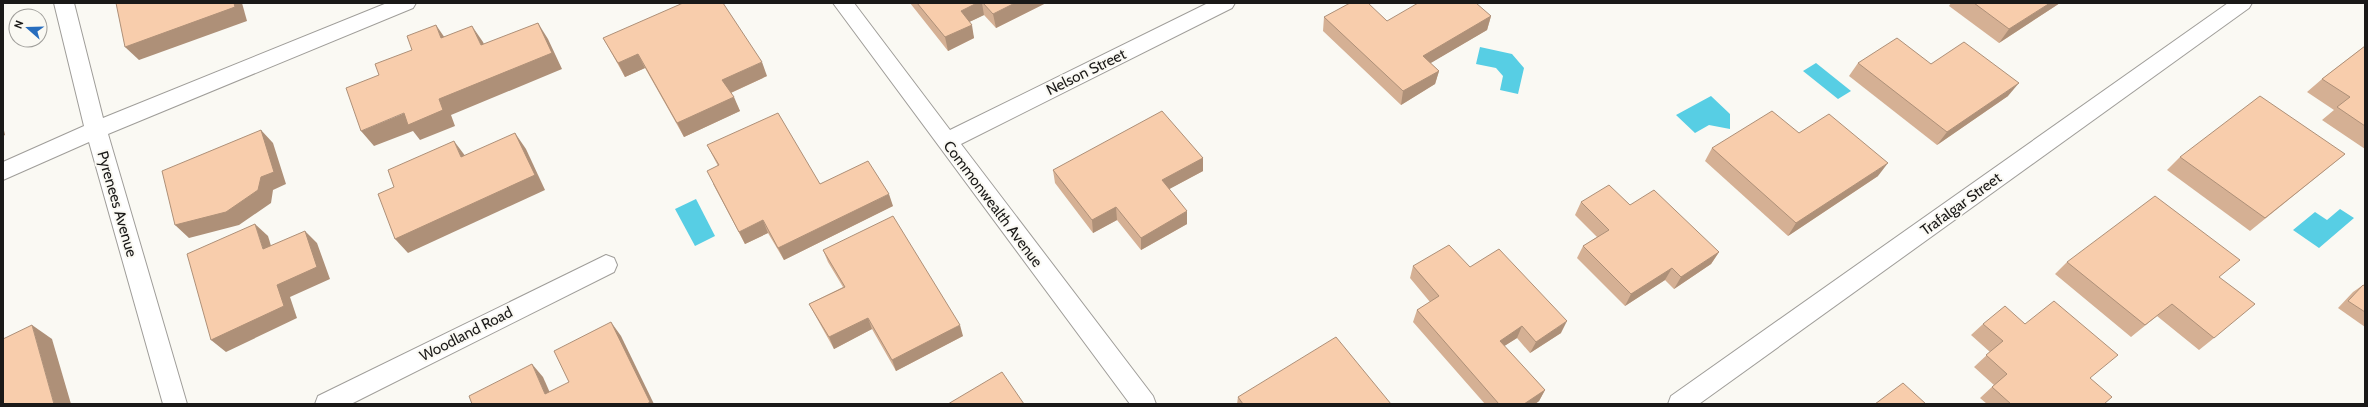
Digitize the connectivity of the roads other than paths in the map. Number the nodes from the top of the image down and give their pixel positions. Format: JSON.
{"nodes":[{"id":1,"x":64,"y":3,"type":"edge"},
{"id":2,"x":406,"y":3,"type":"edge"},
{"id":3,"x":843,"y":3,"type":"edge"},
{"id":4,"x":1225,"y":3,"type":"edge"},
{"id":5,"x":2242,"y":3,"type":"edge"},
{"id":6,"x":96,"y":130,"type":"junction"},
{"id":7,"x":947,"y":141,"type":"junction"},
{"id":8,"x":3,"y":170,"type":"edge"},
{"id":9,"x":606,"y":265,"type":"dead end"},
{"id":10,"x":175,"y":404,"type":"edge"},
{"id":11,"x":327,"y":404,"type":"edge"},
{"id":12,"x":1144,"y":404,"type":"edge"},
{"id":13,"x":1680,"y":404,"type":"edge"}],
"edges":[{"from":1,"to":6,"type":"street","name":"Pyrenees Avenue"},
{"from":2,"to":6,"type":"street"},
{"from":3,"to":7,"type":"street","name":"Commonwealth Avenue"},
{"from":4,"to":7,"type":"street","name":"Nelson Street"},
{"from":5,"to":13,"type":"street","name":"Trafalgar Street"},
{"from":6,"to":8,"type":"street"},
{"from":6,"to":10,"type":"street","name":"Pyrenees Avenue"},
{"from":7,"to":12,"type":"street","name":"Commonwealth Avenue"},
{"from":9,"to":11,"type":"street","name":"Woodland Road"}]}
